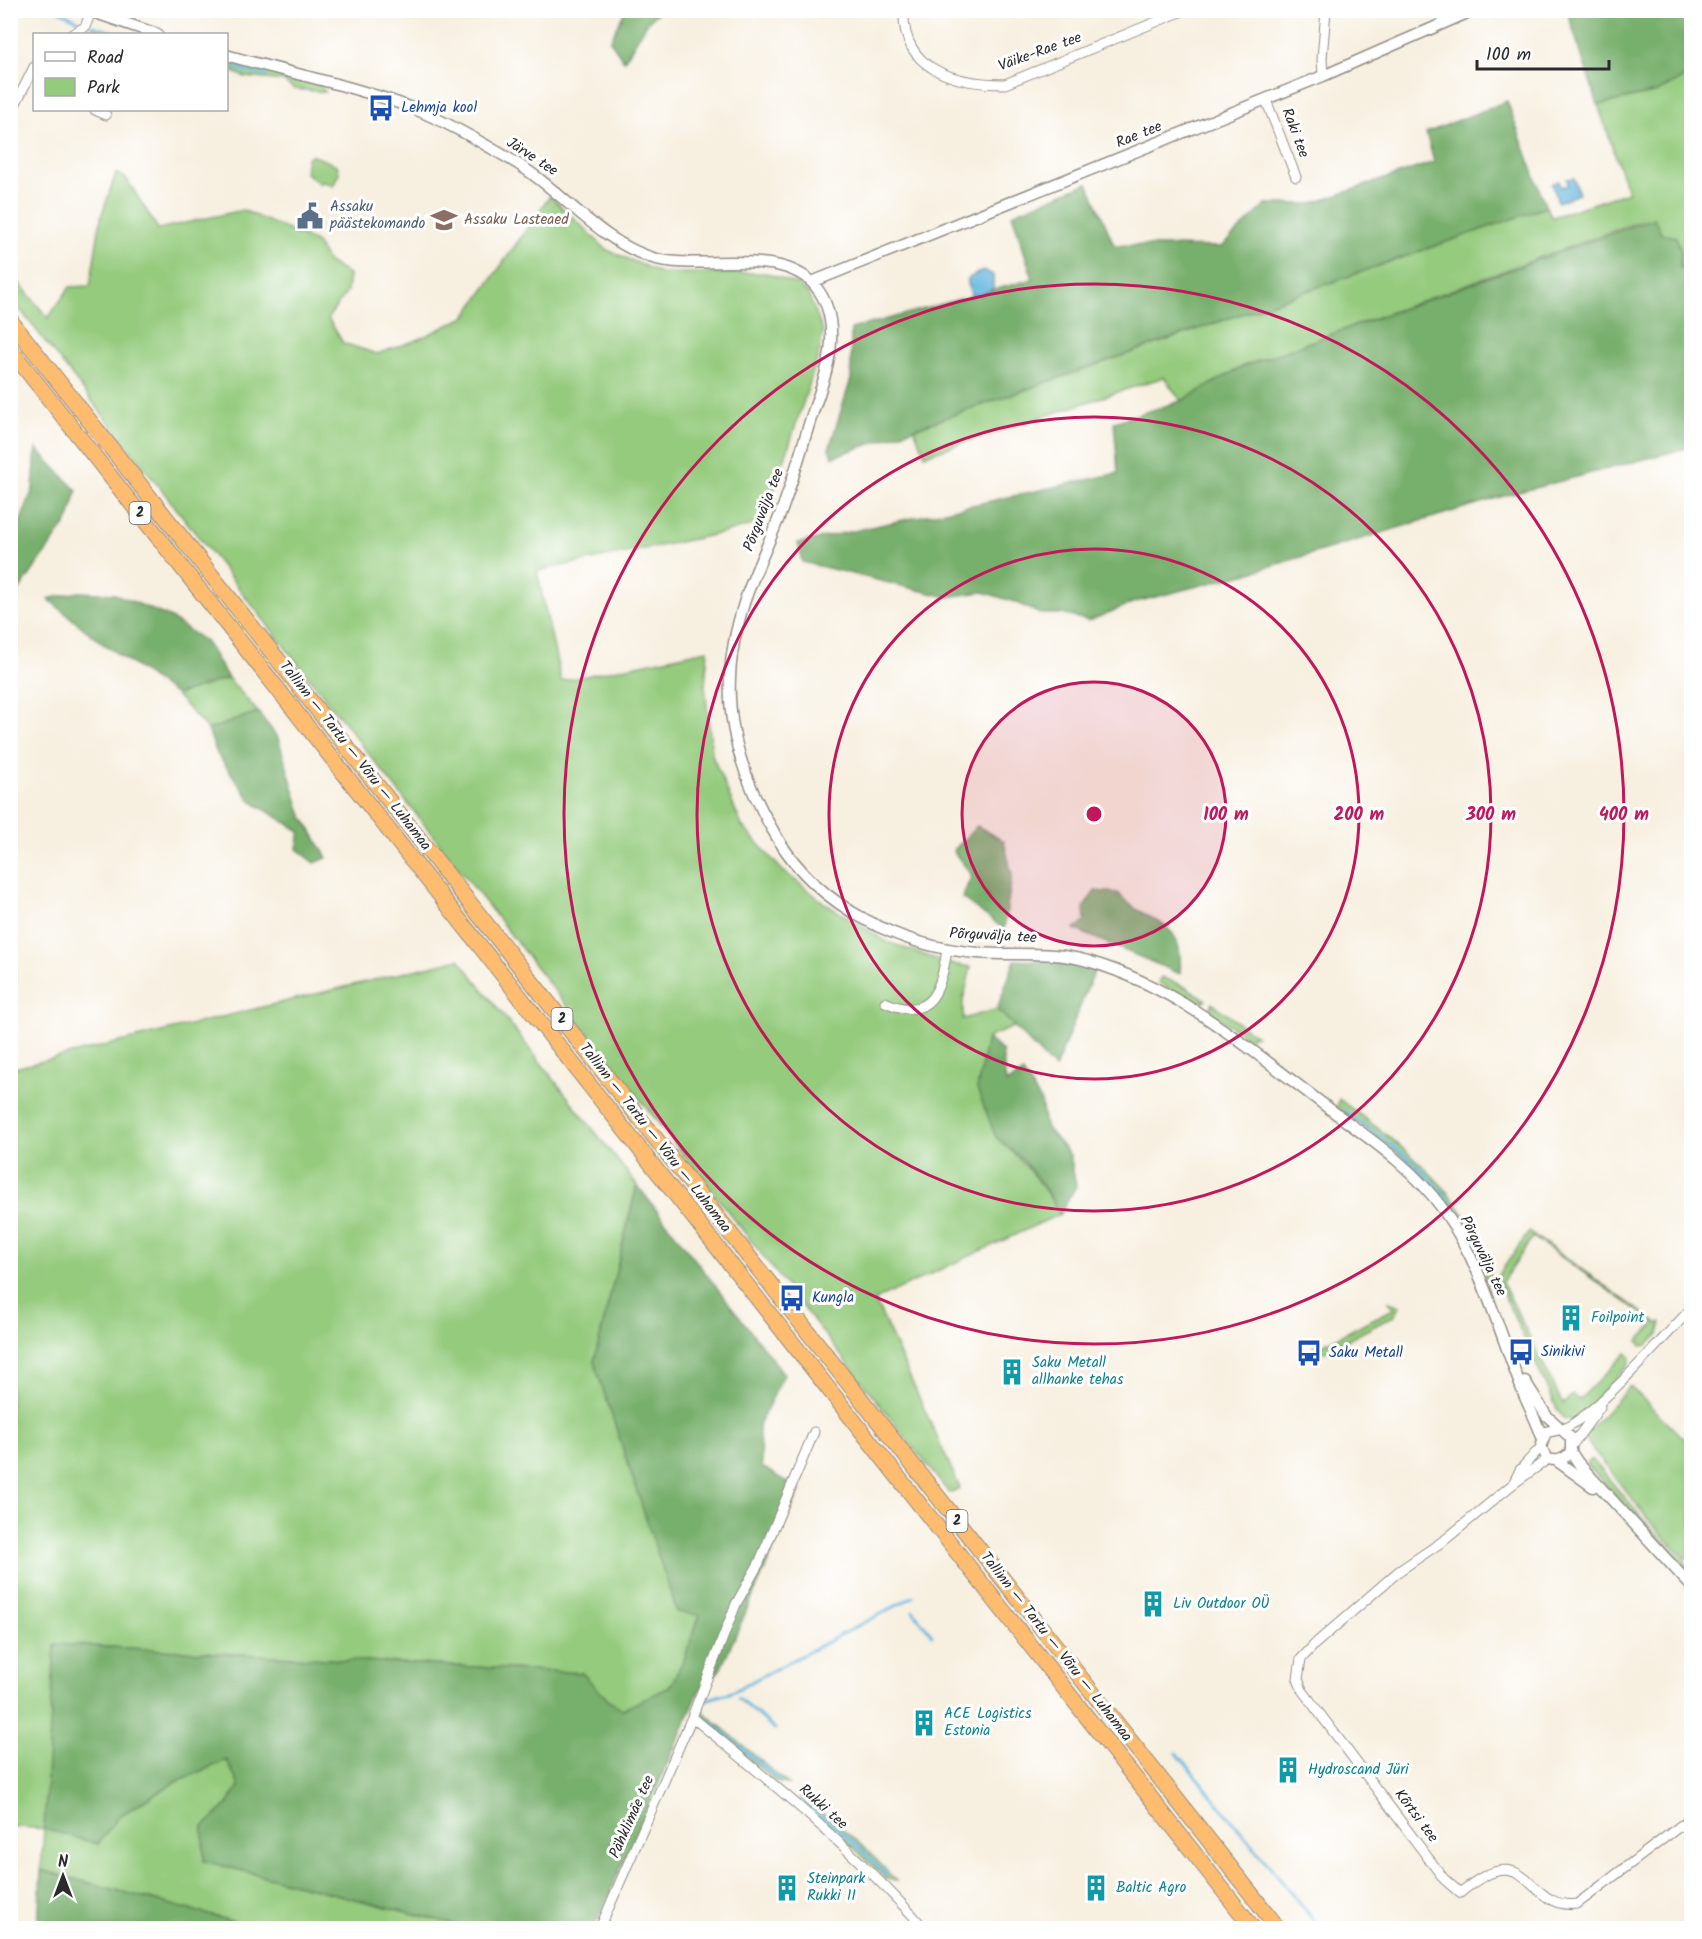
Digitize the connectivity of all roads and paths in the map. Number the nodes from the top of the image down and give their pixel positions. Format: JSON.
{"nodes":[{"id":1,"x":904,"y":10,"type":"edge"},
{"id":2,"x":1185,"y":10,"type":"edge"},
{"id":3,"x":1326,"y":10,"type":"edge"},
{"id":4,"x":1474,"y":10,"type":"edge"},
{"id":5,"x":89,"y":11,"type":"edge"},
{"id":6,"x":74,"y":33,"type":"edge"},
{"id":7,"x":154,"y":33,"type":"edge"},
{"id":8,"x":228,"y":56,"type":"edge"},
{"id":9,"x":33,"y":73,"type":"edge"},
{"id":10,"x":1323,"y":76,"type":"junction"},
{"id":11,"x":1266,"y":100,"type":"junction"},
{"id":12,"x":97,"y":111,"type":"edge"},
{"id":13,"x":10,"y":115,"type":"edge"},
{"id":14,"x":106,"y":115,"type":"dead end"},
{"id":15,"x":1296,"y":177,"type":"dead end"},
{"id":16,"x":812,"y":282,"type":"junction"},
{"id":17,"x":10,"y":320,"type":"edge"},
{"id":18,"x":10,"y":349,"type":"edge"},
{"id":19,"x":947,"y":950,"type":"junction"},
{"id":20,"x":885,"y":1002,"type":"dead end"},
{"id":21,"x":1692,"y":1308,"type":"edge"},
{"id":22,"x":1511,"y":1356,"type":"junction"},
{"id":23,"x":1615,"y":1387,"type":"junction"},
{"id":24,"x":1561,"y":1429,"type":"junction"},
{"id":25,"x":814,"y":1432,"type":"dead end"},
{"id":26,"x":1542,"y":1442,"type":"junction"},
{"id":27,"x":1572,"y":1448,"type":"junction"},
{"id":28,"x":1552,"y":1460,"type":"junction"},
{"id":29,"x":1513,"y":1484,"type":"junction"},
{"id":30,"x":1612,"y":1501,"type":"junction"},
{"id":31,"x":1692,"y":1587,"type":"edge"},
{"id":32,"x":692,"y":1717,"type":"junction"},
{"id":33,"x":1692,"y":1817,"type":"edge"},
{"id":34,"x":600,"y":1929,"type":"edge"},
{"id":35,"x":924,"y":1929,"type":"edge"},
{"id":36,"x":1253,"y":1929,"type":"edge"},
{"id":37,"x":1278,"y":1929,"type":"edge"}],
"edges":[{"from":1,"to":2,"type":"street","name":"Väike-Rae tee"},
{"from":3,"to":10,"type":"street"},
{"from":4,"to":10,"type":"street","name":"Rae tee"},
{"from":5,"to":6,"type":"street"},
{"from":5,"to":7,"type":"street"},
{"from":8,"to":16,"type":"street","name":"Järve tee"},
{"from":9,"to":13,"type":"street"},
{"from":10,"to":11,"type":"street","name":"Rae tee"},
{"from":11,"to":15,"type":"street","name":"Raki tee"},
{"from":11,"to":16,"type":"street","name":"Rae tee"},
{"from":12,"to":14,"type":"street"},
{"from":16,"to":19,"type":"street","name":"Põrguvälja tee"},
{"from":17,"to":37,"type":"highway","name":"Tallinn — Tartu — Võru — Luhamaa","number":"2"},
{"from":18,"to":36,"type":"highway","name":"Tallinn — Tartu — Võru — Luhamaa","number":"2"},
{"from":19,"to":20,"type":"street"},
{"from":19,"to":22,"type":"street","name":"Põrguvälja tee"},
{"from":21,"to":23,"type":"street"},
{"from":22,"to":24,"type":"street","name":"Põrguvälja tee"},
{"from":22,"to":26,"type":"street","name":"Põrguvälja tee"},
{"from":23,"to":24,"type":"street"},
{"from":23,"to":27,"type":"street"},
{"from":24,"to":26,"type":"street"},
{"from":24,"to":27,"type":"street"},
{"from":25,"to":32,"type":"street","name":"Pähklimäe tee"},
{"from":26,"to":28,"type":"street"},
{"from":26,"to":29,"type":"street","name":"Kõrtsi tee"},
{"from":27,"to":28,"type":"street"},
{"from":27,"to":30,"type":"street"},
{"from":28,"to":29,"type":"street","name":"Kõrtsi tee"},
{"from":28,"to":30,"type":"street"},
{"from":29,"to":33,"type":"street","name":"Kõrtsi tee"},
{"from":30,"to":31,"type":"street"},
{"from":32,"to":34,"type":"street","name":"Pähklimäe tee"},
{"from":32,"to":35,"type":"street","name":"Rukki tee"}]}
